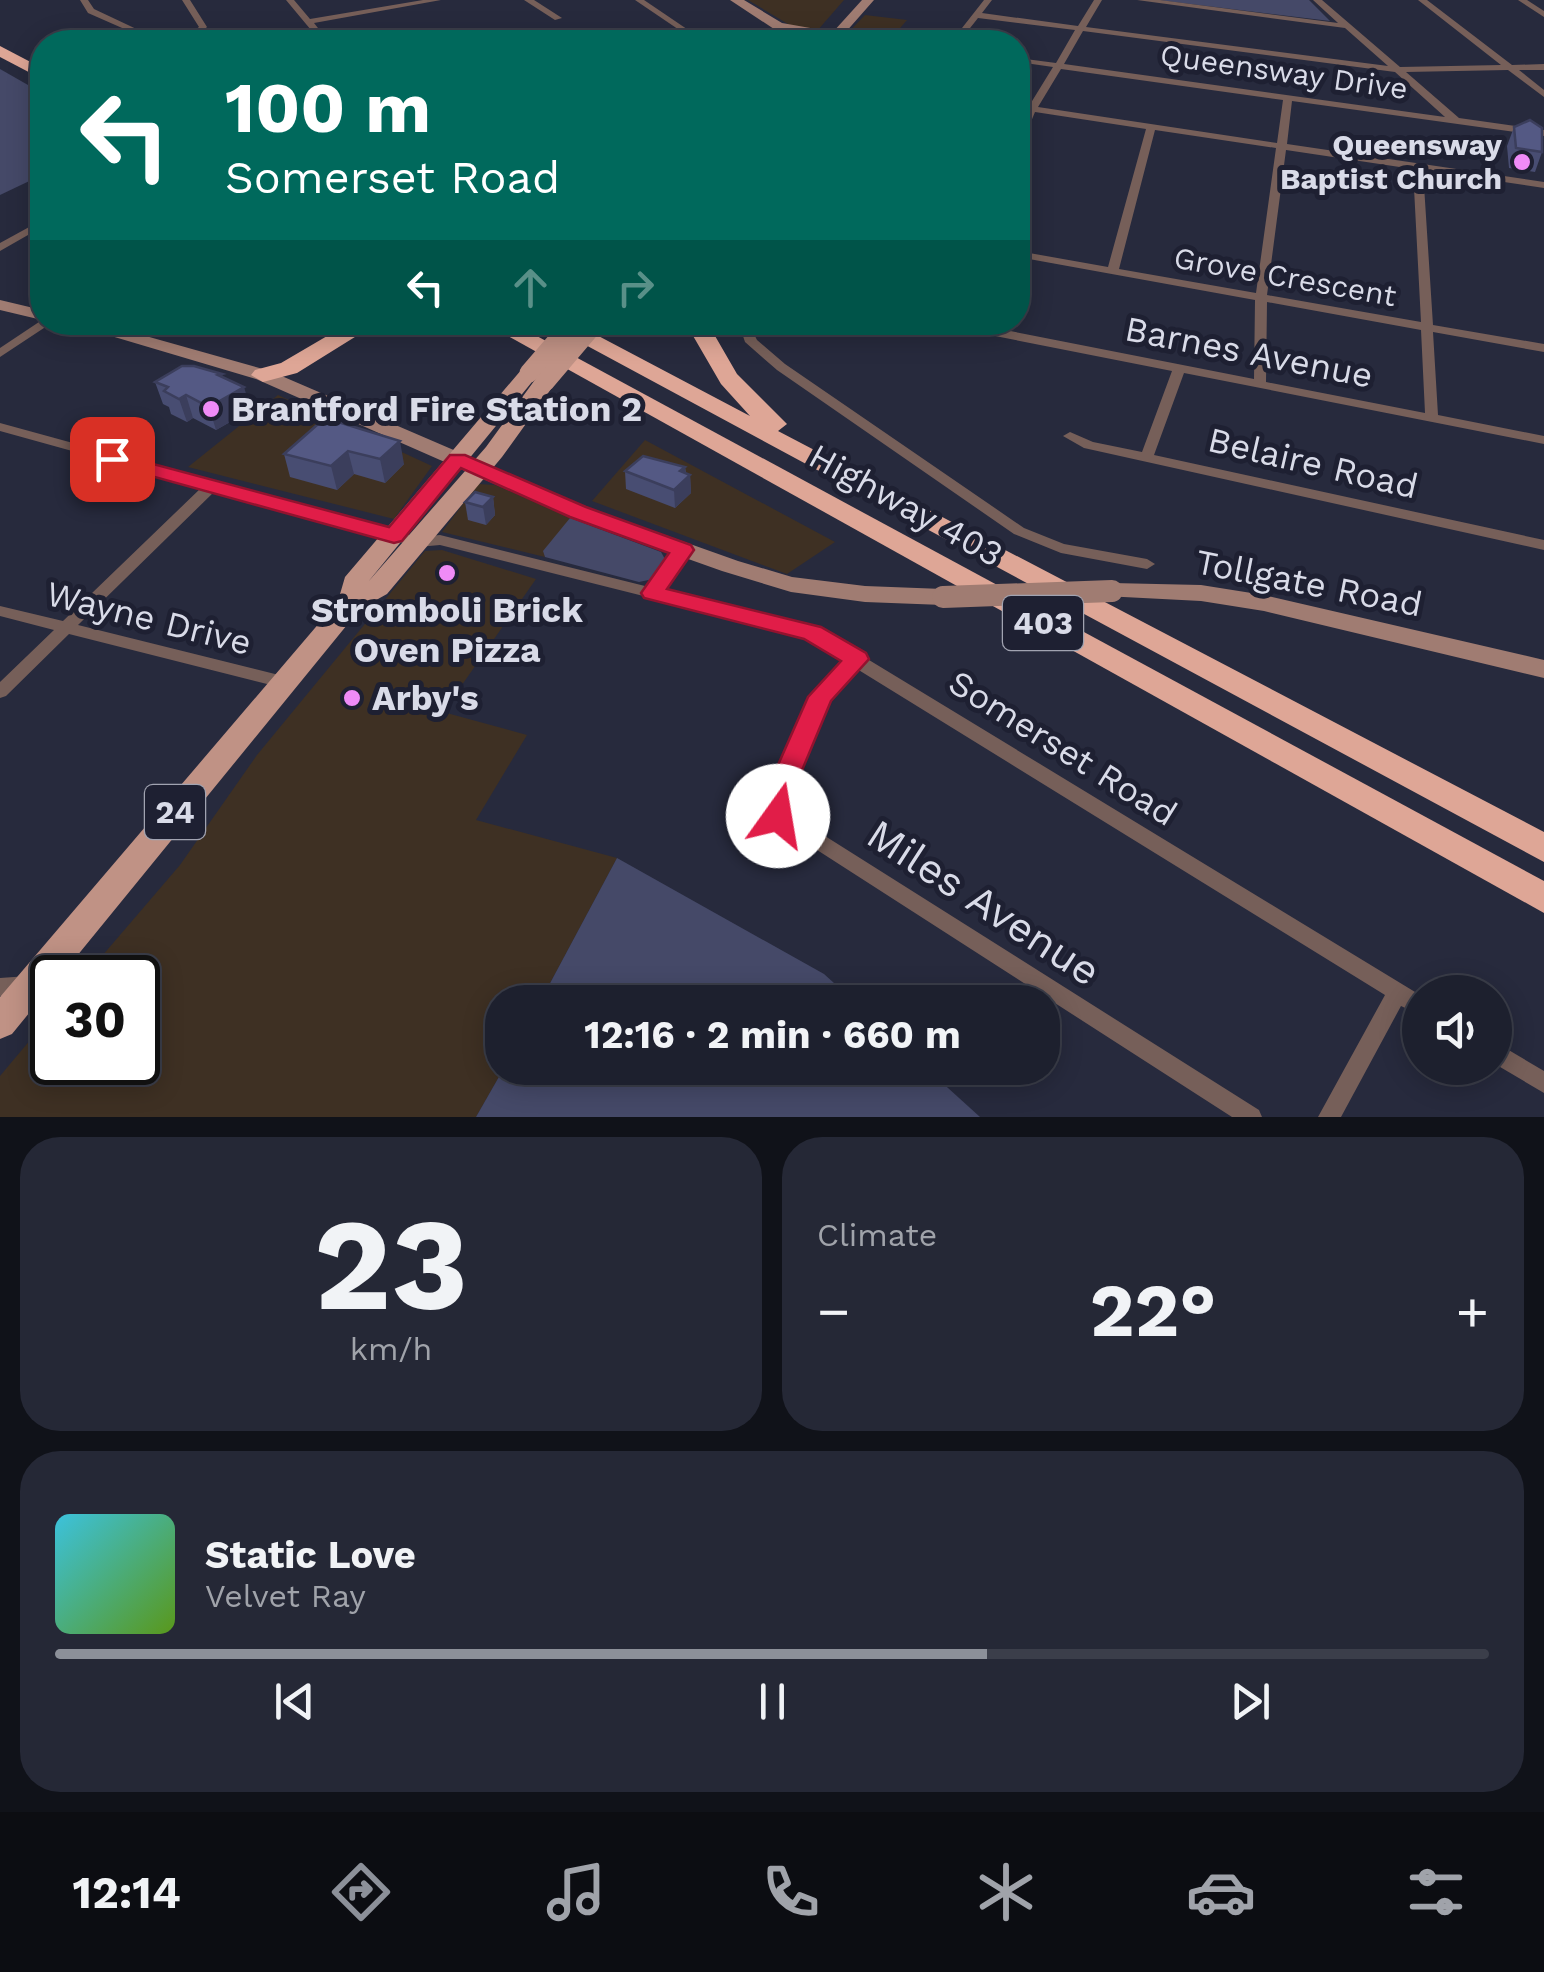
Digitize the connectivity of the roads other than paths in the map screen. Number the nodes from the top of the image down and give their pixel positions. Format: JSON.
{"nodes":[{"id":1,"x":84,"y":0,"type":"edge"},
{"id":2,"x":186,"y":0,"type":"edge"},
{"id":3,"x":290,"y":0,"type":"edge"},
{"id":4,"x":437,"y":0,"type":"edge"},
{"id":5,"x":528,"y":0,"type":"edge"},
{"id":6,"x":639,"y":0,"type":"edge"},
{"id":7,"x":736,"y":0,"type":"edge"},
{"id":8,"x":852,"y":0,"type":"edge"},
{"id":9,"x":868,"y":0,"type":"edge"},
{"id":10,"x":988,"y":0,"type":"edge"},
{"id":11,"x":1098,"y":0,"type":"edge"},
{"id":12,"x":1141,"y":0,"type":"edge"},
{"id":13,"x":1317,"y":0,"type":"edge"},
{"id":14,"x":1422,"y":0,"type":"edge"},
{"id":15,"x":1522,"y":0,"type":"edge"},
{"id":16,"x":1544,"y":15,"type":"edge"},
{"id":17,"x":976,"y":16,"type":"junction"},
{"id":18,"x":558,"y":18,"type":"dead end"},
{"id":19,"x":308,"y":22,"type":"junction"},
{"id":20,"x":778,"y":26,"type":"junction"},
{"id":21,"x":1346,"y":26,"type":"junction"},
{"id":22,"x":1078,"y":28,"type":"junction"},
{"id":23,"x":132,"y":30,"type":"edge"},
{"id":24,"x":199,"y":30,"type":"edge"},
{"id":25,"x":315,"y":30,"type":"edge"},
{"id":26,"x":684,"y":30,"type":"edge"},
{"id":27,"x":784,"y":30,"type":"edge"},
{"id":28,"x":793,"y":30,"type":"edge"},
{"id":29,"x":833,"y":30,"type":"edge"},
{"id":30,"x":836,"y":30,"type":"edge"},
{"id":31,"x":965,"y":30,"type":"edge"},
{"id":32,"x":0,"y":51,"type":"edge"},
{"id":33,"x":1030,"y":62,"type":"edge"},
{"id":34,"x":1057,"y":66,"type":"junction"},
{"id":35,"x":30,"y":67,"type":"edge"},
{"id":36,"x":1544,"y":67,"type":"edge"},
{"id":37,"x":1513,"y":68,"type":"junction"},
{"id":38,"x":1398,"y":70,"type":"junction"},
{"id":39,"x":1544,"y":94,"type":"edge"},
{"id":40,"x":1288,"y":99,"type":"junction"},
{"id":41,"x":1032,"y":110,"type":"junction"},
{"id":42,"x":1030,"y":115,"type":"edge"},
{"id":43,"x":1455,"y":120,"type":"junction"},
{"id":44,"x":1151,"y":127,"type":"junction"},
{"id":45,"x":1544,"y":133,"type":"edge"},
{"id":46,"x":1281,"y":146,"type":"junction"},
{"id":47,"x":1418,"y":167,"type":"junction"},
{"id":48,"x":1544,"y":186,"type":"edge"},
{"id":49,"x":30,"y":230,"type":"edge"},
{"id":50,"x":0,"y":248,"type":"edge"},
{"id":51,"x":1030,"y":256,"type":"edge"},
{"id":52,"x":1113,"y":271,"type":"junction"},
{"id":53,"x":1261,"y":297,"type":"junction"},
{"id":54,"x":0,"y":304,"type":"edge"},
{"id":55,"x":30,"y":312,"type":"edge"},
{"id":56,"x":1424,"y":327,"type":"junction"},
{"id":57,"x":30,"y":333,"type":"edge"},
{"id":58,"x":123,"y":335,"type":"edge"},
{"id":59,"x":315,"y":335,"type":"edge"},
{"id":60,"x":345,"y":335,"type":"edge"},
{"id":61,"x":502,"y":335,"type":"edge"},
{"id":62,"x":512,"y":335,"type":"edge"},
{"id":63,"x":562,"y":335,"type":"edge"},
{"id":64,"x":576,"y":335,"type":"edge"},
{"id":65,"x":703,"y":335,"type":"edge"},
{"id":66,"x":749,"y":335,"type":"edge"},
{"id":67,"x":1008,"y":335,"type":"edge"},
{"id":68,"x":1544,"y":348,"type":"edge"},
{"id":69,"x":0,"y":353,"type":"edge"},
{"id":70,"x":543,"y":357,"type":"edge"},
{"id":71,"x":1179,"y":369,"type":"junction"},
{"id":72,"x":263,"y":375,"type":"junction"},
{"id":73,"x":1260,"y":386,"type":"junction"},
{"id":74,"x":1432,"y":418,"type":"junction"},
{"id":75,"x":0,"y":428,"type":"edge"},
{"id":76,"x":1070,"y":436,"type":"dead end"},
{"id":77,"x":1544,"y":440,"type":"edge"},
{"id":78,"x":1148,"y":457,"type":"junction"},
{"id":79,"x":468,"y":464,"type":"junction"},
{"id":80,"x":211,"y":487,"type":"junction"},
{"id":81,"x":878,"y":496,"type":"junction"},
{"id":82,"x":418,"y":539,"type":"junction"},
{"id":83,"x":1544,"y":545,"type":"edge"},
{"id":84,"x":683,"y":550,"type":"junction"},
{"id":85,"x":1147,"y":564,"type":"dead end"},
{"id":86,"x":652,"y":593,"type":"junction"},
{"id":87,"x":0,"y":610,"type":"edge"},
{"id":88,"x":64,"y":628,"type":"junction"},
{"id":89,"x":857,"y":659,"type":"junction"},
{"id":90,"x":1544,"y":668,"type":"edge"},
{"id":91,"x":283,"y":682,"type":"junction"},
{"id":92,"x":0,"y":692,"type":"edge"},
{"id":93,"x":1544,"y":848,"type":"edge"},
{"id":94,"x":1544,"y":898,"type":"edge"},
{"id":95,"x":57,"y":955,"type":"edge"},
{"id":96,"x":30,"y":985,"type":"edge"},
{"id":97,"x":0,"y":987,"type":"edge"},
{"id":98,"x":30,"y":987,"type":"edge"},
{"id":99,"x":1398,"y":992,"type":"junction"},
{"id":100,"x":1402,"y":995,"type":"edge"},
{"id":101,"x":0,"y":1023,"type":"edge"},
{"id":102,"x":1512,"y":1062,"type":"edge"},
{"id":103,"x":1544,"y":1082,"type":"edge"},
{"id":104,"x":1251,"y":1117,"type":"edge"},
{"id":105,"x":1329,"y":1117,"type":"edge"}],
"edges":[{"from":1,"to":23,"type":"street"},
{"from":2,"to":24,"type":"street"},
{"from":3,"to":19,"type":"street"},
{"from":4,"to":19,"type":"street"},
{"from":5,"to":18,"type":"street"},
{"from":6,"to":26,"type":"street"},
{"from":7,"to":20,"type":"main road"},
{"from":8,"to":29,"type":"main road"},
{"from":9,"to":30,"type":"main road"},
{"from":10,"to":17,"type":"street"},
{"from":11,"to":22,"type":"street"},
{"from":12,"to":21,"type":"street"},
{"from":13,"to":21,"type":"street"},
{"from":14,"to":37,"type":"street"},
{"from":15,"to":16,"type":"street"},
{"from":17,"to":22,"type":"street"},
{"from":17,"to":31,"type":"street"},
{"from":19,"to":25,"type":"street"},
{"from":20,"to":27,"type":"main road"},
{"from":20,"to":28,"type":"main road"},
{"from":21,"to":38,"type":"street"},
{"from":22,"to":34,"type":"street"},
{"from":22,"to":38,"type":"street"},
{"from":32,"to":35,"type":"highway"},
{"from":33,"to":34,"type":"street","name":"Queensway Drive"},
{"from":34,"to":40,"type":"street","name":"Queensway Drive"},
{"from":34,"to":41,"type":"street"},
{"from":36,"to":37,"type":"street"},
{"from":37,"to":38,"type":"street"},
{"from":37,"to":39,"type":"street"},
{"from":38,"to":43,"type":"street"},
{"from":40,"to":43,"type":"street","name":"Queensway Drive"},
{"from":40,"to":46,"type":"street"},
{"from":41,"to":42,"type":"street"},
{"from":41,"to":44,"type":"street"},
{"from":43,"to":45,"type":"street","name":"Queensway Drive"},
{"from":44,"to":46,"type":"street"},
{"from":44,"to":52,"type":"street"},
{"from":46,"to":47,"type":"street"},
{"from":46,"to":53,"type":"street"},
{"from":47,"to":48,"type":"street"},
{"from":47,"to":56,"type":"street"},
{"from":49,"to":50,"type":"street"},
{"from":51,"to":52,"type":"street","name":"Grove Crescent"},
{"from":52,"to":53,"type":"street","name":"Grove Crescent"},
{"from":53,"to":56,"type":"street","name":"Grove Crescent"},
{"from":53,"to":73,"type":"street"},
{"from":54,"to":55,"type":"main road"},
{"from":56,"to":68,"type":"street","name":"Grove Crescent"},
{"from":56,"to":74,"type":"street"},
{"from":57,"to":69,"type":"street"},
{"from":58,"to":72,"type":"main road","name":"Tollgate Road"},
{"from":59,"to":72,"type":"highway"},
{"from":60,"to":72,"type":"highway"},
{"from":61,"to":70,"type":"highway"},
{"from":62,"to":70,"type":"highway","name":"Highway 403","number":"403"},
{"from":63,"to":70,"type":"main road","number":"24","bridge":true},
{"from":64,"to":70,"type":"main road","number":"24","bridge":true},
{"from":65,"to":81,"type":"highway"},
{"from":66,"to":85,"type":"street"},
{"from":67,"to":71,"type":"street","name":"Barnes Avenue"},
{"from":70,"to":79,"type":"main road","number":"24"},
{"from":70,"to":81,"type":"highway","name":"Highway 403","number":"403"},
{"from":70,"to":94,"type":"highway","name":"Highway 403","number":"403"},
{"from":71,"to":73,"type":"street","name":"Barnes Avenue"},
{"from":71,"to":78,"type":"street"},
{"from":72,"to":79,"type":"main road","name":"Tollgate Road"},
{"from":73,"to":74,"type":"street","name":"Barnes Avenue"},
{"from":74,"to":77,"type":"street","name":"Barnes Avenue"},
{"from":75,"to":80,"type":"street","name":"Somerset Road"},
{"from":76,"to":78,"type":"street","name":"Belaire Road"},
{"from":78,"to":83,"type":"street","name":"Belaire Road"},
{"from":79,"to":82,"type":"main road","number":"24"},
{"from":79,"to":84,"type":"main road","name":"Tollgate Road"},
{"from":80,"to":82,"type":"street","name":"Somerset Road"},
{"from":80,"to":88,"type":"street"},
{"from":81,"to":93,"type":"highway","name":"Highway 403","number":"403"},
{"from":82,"to":86,"type":"street","name":"Somerset Road"},
{"from":82,"to":91,"type":"main road","number":"24"},
{"from":84,"to":86,"type":"street"},
{"from":84,"to":90,"type":"main road","name":"Tollgate Road","bridge":true},
{"from":86,"to":89,"type":"street","name":"Somerset Road"},
{"from":87,"to":88,"type":"street","name":"Wayne Drive"},
{"from":88,"to":91,"type":"street","name":"Wayne Drive"},
{"from":88,"to":92,"type":"street"},
{"from":89,"to":99,"type":"street","name":"Somerset Road"},
{"from":89,"to":104,"type":"street","name":"Miles Avenue"},
{"from":91,"to":95,"type":"main road","number":"24"},
{"from":96,"to":97,"type":"street"},
{"from":98,"to":101,"type":"main road","number":"24"},
{"from":99,"to":100,"type":"street","name":"Somerset Road"},
{"from":99,"to":105,"type":"street"},
{"from":102,"to":103,"type":"street"}]}
